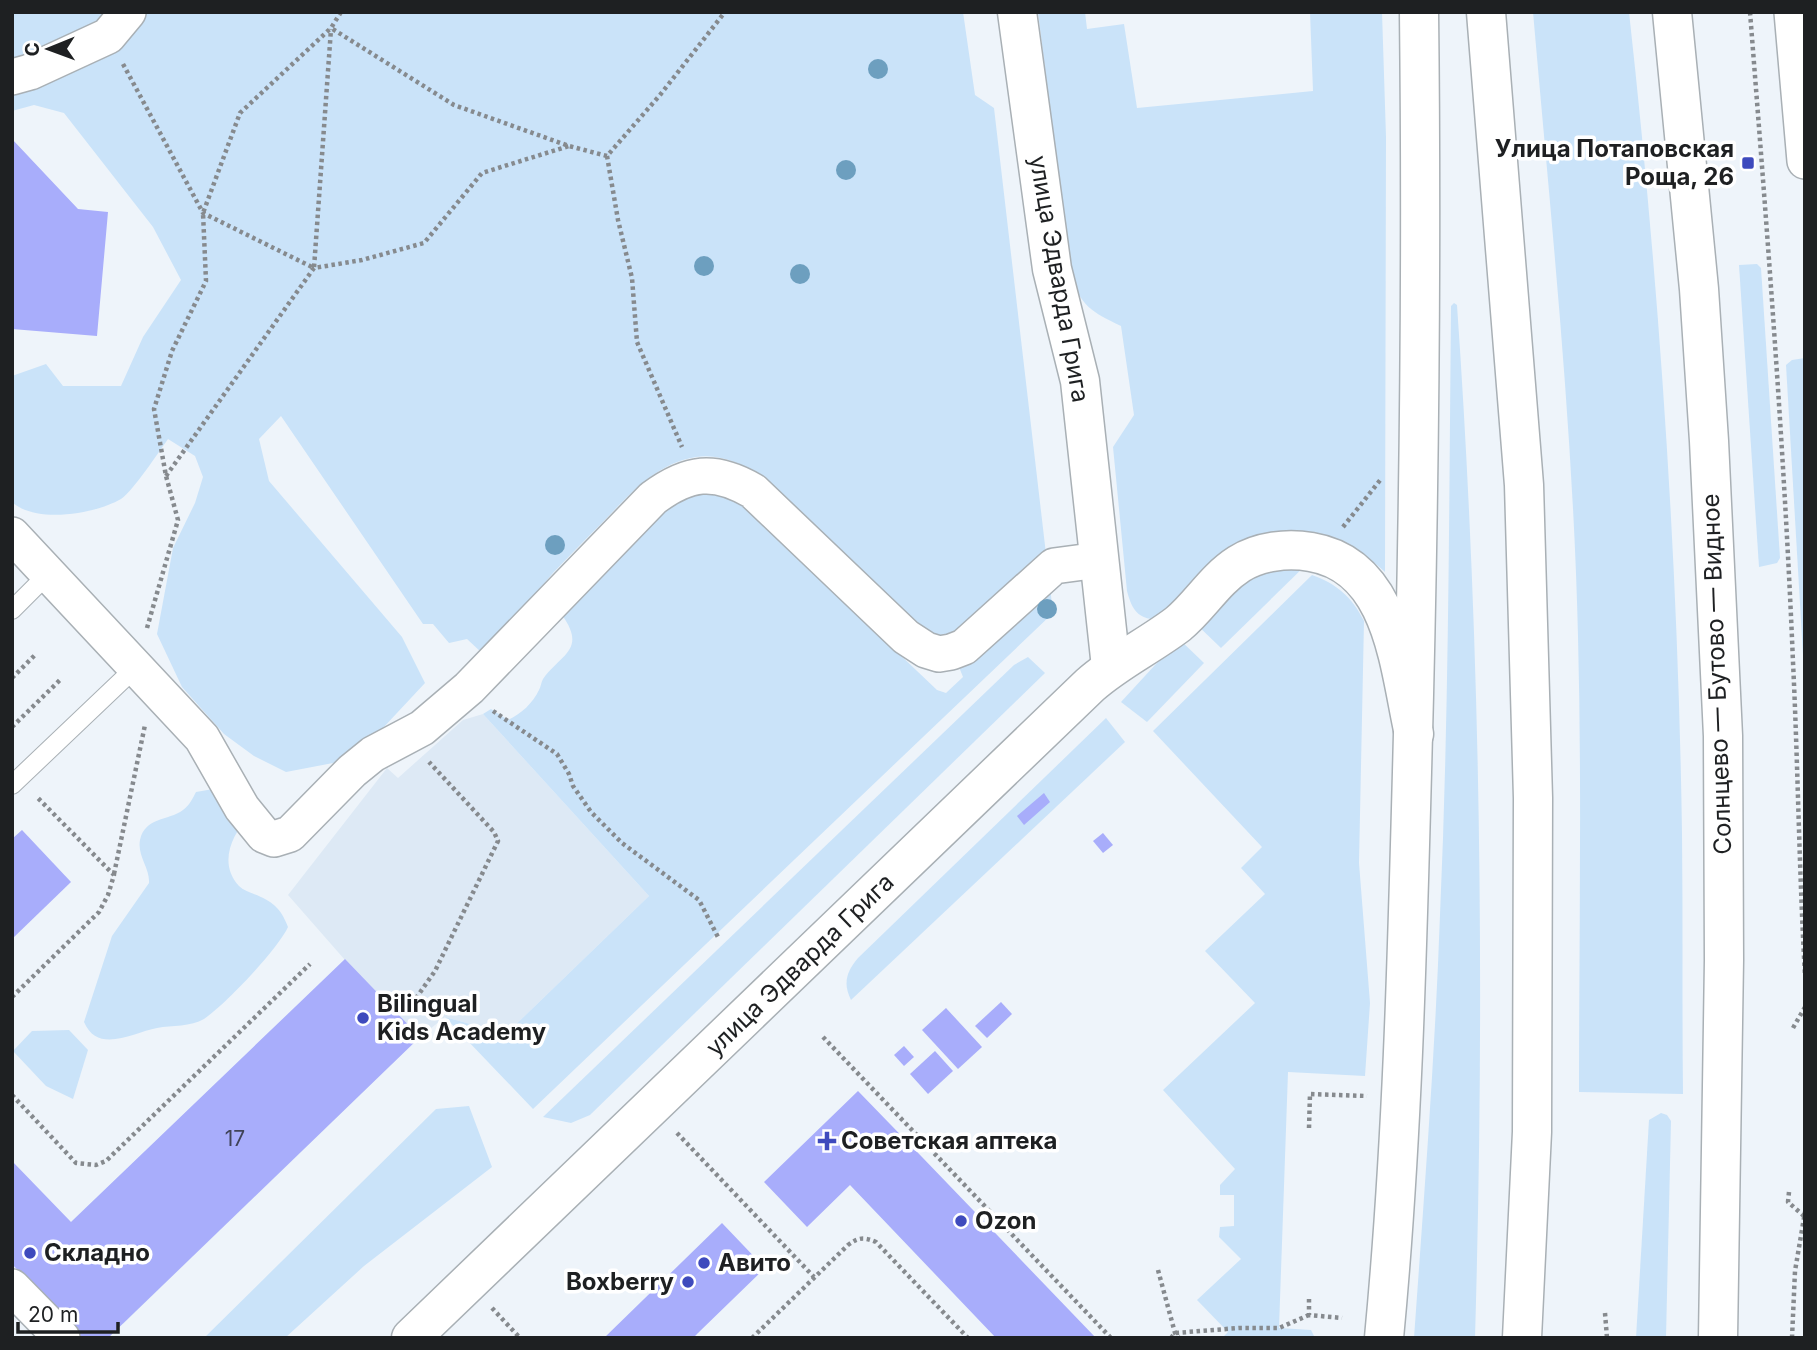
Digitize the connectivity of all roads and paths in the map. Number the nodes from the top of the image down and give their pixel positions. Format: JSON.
{"nodes":[{"id":1,"x":341,"y":12,"type":"edge"},
{"id":2,"x":726,"y":12,"type":"edge"},
{"id":3,"x":1017,"y":12,"type":"edge"},
{"id":4,"x":1419,"y":12,"type":"edge"},
{"id":5,"x":1486,"y":12,"type":"edge"},
{"id":6,"x":1672,"y":12,"type":"edge"},
{"id":7,"x":1750,"y":12,"type":"edge"},
{"id":8,"x":1792,"y":12,"type":"edge"},
{"id":9,"x":118,"y":24,"type":"edge"},
{"id":10,"x":331,"y":28,"type":"junction"},
{"id":11,"x":12,"y":76,"type":"edge"},
{"id":12,"x":569,"y":146,"type":"junction"},
{"id":13,"x":607,"y":156,"type":"junction"},
{"id":14,"x":1805,"y":161,"type":"edge"},
{"id":15,"x":203,"y":212,"type":"junction"},
{"id":16,"x":314,"y":268,"type":"junction"},
{"id":17,"x":1384,"y":474,"type":"dead end"},
{"id":18,"x":695,"y":475,"type":"junction"},
{"id":19,"x":166,"y":476,"type":"junction"},
{"id":20,"x":12,"y":535,"type":"edge"},
{"id":21,"x":1098,"y":553,"type":"junction"},
{"id":22,"x":1322,"y":554,"type":"junction"},
{"id":23,"x":49,"y":573,"type":"junction"},
{"id":24,"x":12,"y":610,"type":"edge"},
{"id":25,"x":36,"y":654,"type":"dead end"},
{"id":26,"x":1111,"y":667,"type":"junction"},
{"id":27,"x":144,"y":677,"type":"junction"},
{"id":28,"x":12,"y":678,"type":"edge"},
{"id":29,"x":60,"y":680,"type":"dead end"},
{"id":30,"x":469,"y":688,"type":"junction"},
{"id":31,"x":12,"y":727,"type":"edge"},
{"id":32,"x":1413,"y":734,"type":"junction"},
{"id":33,"x":428,"y":761,"type":"dead end"},
{"id":34,"x":16,"y":782,"type":"edge"},
{"id":35,"x":114,"y":875,"type":"junction"},
{"id":36,"x":719,"y":939,"type":"dead end"},
{"id":37,"x":310,"y":964,"type":"dead end"},
{"id":38,"x":1805,"y":975,"type":"edge"},
{"id":39,"x":12,"y":997,"type":"edge"},
{"id":40,"x":412,"y":1004,"type":"dead end"},
{"id":41,"x":1805,"y":1007,"type":"edge"},
{"id":42,"x":1793,"y":1028,"type":"dead end"},
{"id":43,"x":822,"y":1037,"type":"dead end"},
{"id":44,"x":12,"y":1095,"type":"edge"},
{"id":45,"x":1371,"y":1096,"type":"dead end"},
{"id":46,"x":652,"y":1107,"type":"junction"},
{"id":47,"x":1309,"y":1128,"type":"dead end"},
{"id":48,"x":1789,"y":1192,"type":"dead end"},
{"id":49,"x":1804,"y":1214,"type":"edge"},
{"id":50,"x":1158,"y":1270,"type":"dead end"},
{"id":51,"x":814,"y":1277,"type":"junction"},
{"id":52,"x":12,"y":1287,"type":"edge"},
{"id":53,"x":1309,"y":1299,"type":"dead end"},
{"id":54,"x":1605,"y":1313,"type":"dead end"},
{"id":55,"x":1309,"y":1315,"type":"junction"},
{"id":56,"x":1342,"y":1318,"type":"dead end"},
{"id":57,"x":1175,"y":1336,"type":"edge"},
{"id":58,"x":62,"y":1338,"type":"edge"},
{"id":59,"x":411,"y":1338,"type":"edge"},
{"id":60,"x":752,"y":1338,"type":"edge"},
{"id":61,"x":968,"y":1338,"type":"edge"},
{"id":62,"x":1111,"y":1338,"type":"edge"},
{"id":63,"x":1384,"y":1338,"type":"edge"},
{"id":64,"x":1522,"y":1338,"type":"edge"},
{"id":65,"x":1607,"y":1338,"type":"edge"},
{"id":66,"x":1718,"y":1338,"type":"edge"},
{"id":67,"x":1792,"y":1338,"type":"edge"}],
"edges":[{"from":1,"to":10,"type":"path"},
{"from":2,"to":13,"type":"path"},
{"from":3,"to":21,"type":"main road","name":"улица Эдварда Грига"},
{"from":4,"to":32,"type":"main road"},
{"from":5,"to":64,"type":"main road"},
{"from":6,"to":66,"type":"main road","name":"Солнцево — Бутово — Видное"},
{"from":7,"to":38,"type":"path"},
{"from":8,"to":14,"type":"street"},
{"from":9,"to":11,"type":"street"},
{"from":9,"to":15,"type":"path"},
{"from":10,"to":12,"type":"path"},
{"from":10,"to":15,"type":"path"},
{"from":10,"to":16,"type":"path"},
{"from":12,"to":13,"type":"path"},
{"from":12,"to":16,"type":"path"},
{"from":13,"to":18,"type":"path"},
{"from":15,"to":16,"type":"path"},
{"from":15,"to":19,"type":"path"},
{"from":16,"to":19,"type":"path"},
{"from":17,"to":22,"type":"path"},
{"from":18,"to":21,"type":"street"},
{"from":18,"to":30,"type":"street"},
{"from":19,"to":27,"type":"path"},
{"from":20,"to":23,"type":"street"},
{"from":21,"to":26,"type":"main road","name":"улица Эдварда Грига"},
{"from":22,"to":26,"type":"main road"},
{"from":22,"to":32,"type":"main road"},
{"from":23,"to":24,"type":"lane"},
{"from":23,"to":27,"type":"street"},
{"from":25,"to":28,"type":"path"},
{"from":26,"to":46,"type":"main road","name":"улица Эдварда Грига"},
{"from":27,"to":30,"type":"street"},
{"from":27,"to":34,"type":"lane"},
{"from":27,"to":35,"type":"path"},
{"from":29,"to":31,"type":"path"},
{"from":30,"to":36,"type":"path"},
{"from":32,"to":63,"type":"main road"},
{"from":33,"to":40,"type":"path"},
{"from":34,"to":35,"type":"path"},
{"from":35,"to":39,"type":"path"},
{"from":37,"to":44,"type":"path"},
{"from":41,"to":42,"type":"path"},
{"from":43,"to":62,"type":"path"},
{"from":45,"to":47,"type":"path"},
{"from":46,"to":51,"type":"path"},
{"from":46,"to":59,"type":"main road","name":"улица Эдварда Грига"},
{"from":48,"to":49,"type":"path"},
{"from":49,"to":67,"type":"path"},
{"from":50,"to":57,"type":"path"},
{"from":51,"to":60,"type":"path"},
{"from":51,"to":61,"type":"path"},
{"from":52,"to":58,"type":"street"},
{"from":53,"to":55,"type":"path"},
{"from":54,"to":65,"type":"path"},
{"from":55,"to":56,"type":"path"},
{"from":55,"to":57,"type":"path"}]}
